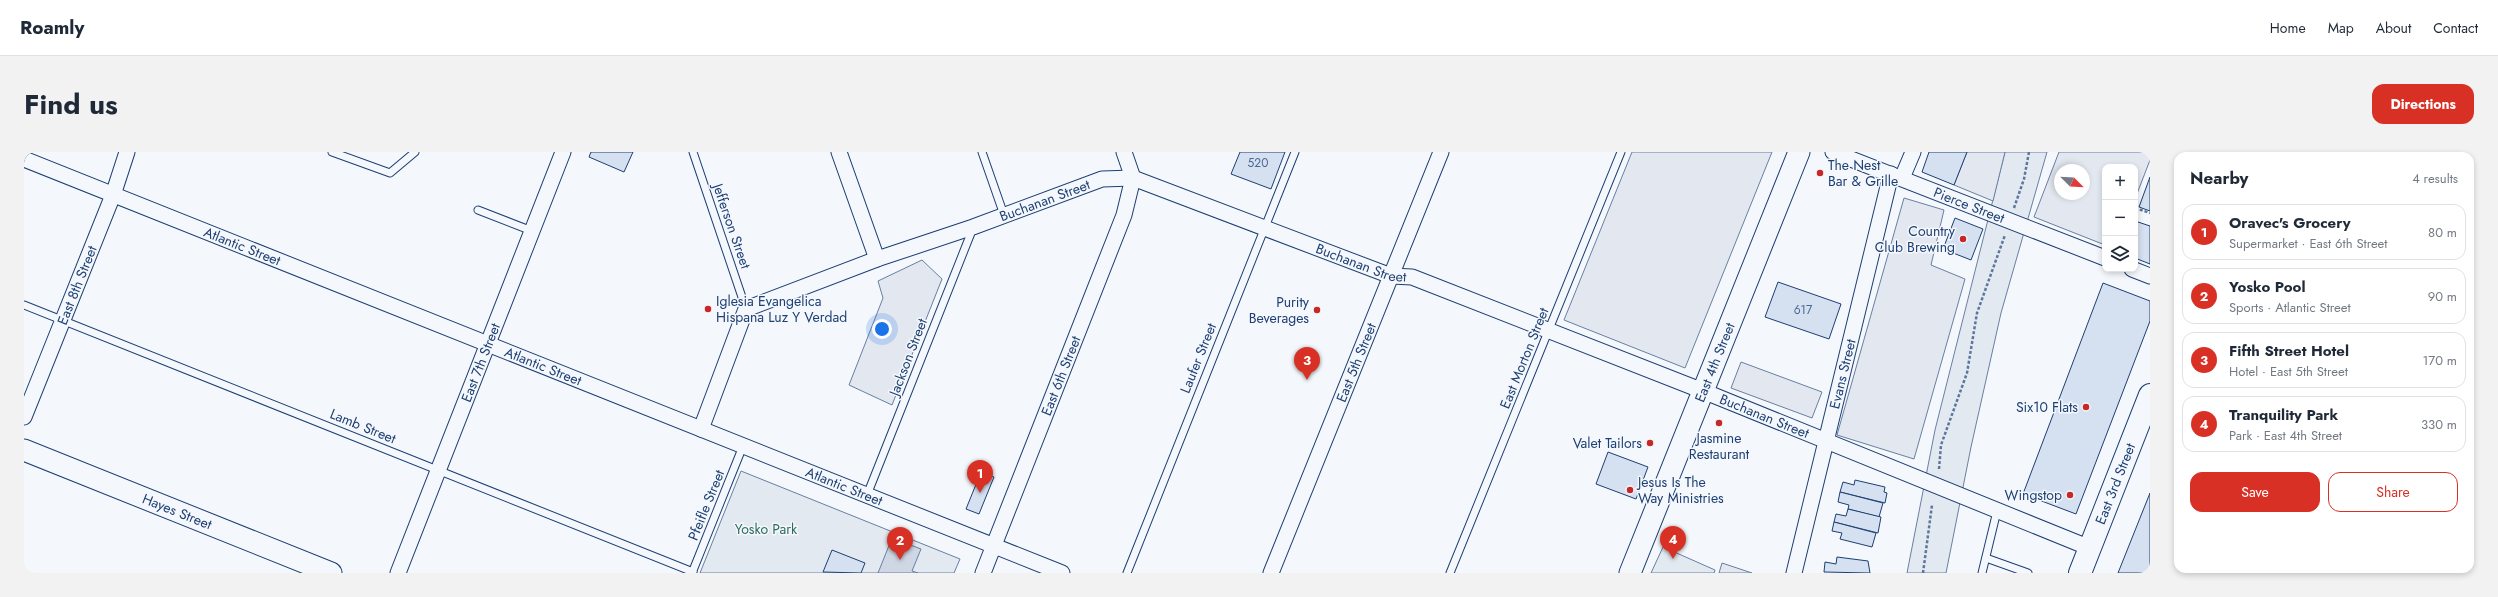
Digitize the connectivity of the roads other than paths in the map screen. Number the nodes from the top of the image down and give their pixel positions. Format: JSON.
{"nodes":[{"id":1,"x":127,"y":152,"type":"edge"},
{"id":2,"x":332,"y":152,"type":"edge"},
{"id":3,"x":415,"y":152,"type":"edge"},
{"id":4,"x":563,"y":152,"type":"edge"},
{"id":5,"x":693,"y":152,"type":"edge"},
{"id":6,"x":839,"y":152,"type":"edge"},
{"id":7,"x":982,"y":152,"type":"edge"},
{"id":8,"x":1124,"y":152,"type":"edge"},
{"id":9,"x":1295,"y":152,"type":"edge"},
{"id":10,"x":1440,"y":152,"type":"edge"},
{"id":11,"x":1621,"y":152,"type":"edge"},
{"id":12,"x":1799,"y":152,"type":"edge"},
{"id":13,"x":1834,"y":152,"type":"edge"},
{"id":14,"x":1913,"y":152,"type":"edge"},
{"id":15,"x":24,"y":159,"type":"edge"},
{"id":16,"x":1897,"y":176,"type":"junction"},
{"id":17,"x":1133,"y":178,"type":"junction"},
{"id":18,"x":113,"y":195,"type":"junction"},
{"id":19,"x":478,"y":210,"type":"dead end"},
{"id":20,"x":1004,"y":215,"type":"junction"},
{"id":21,"x":973,"y":227,"type":"junction"},
{"id":22,"x":1264,"y":227,"type":"junction"},
{"id":23,"x":532,"y":231,"type":"junction"},
{"id":24,"x":2102,"y":257,"type":"edge"},
{"id":25,"x":877,"y":259,"type":"junction"},
{"id":26,"x":2138,"y":271,"type":"edge"},
{"id":27,"x":1391,"y":276,"type":"junction"},
{"id":28,"x":2150,"y":276,"type":"edge"},
{"id":29,"x":24,"y":305,"type":"edge"},
{"id":30,"x":746,"y":309,"type":"junction"},
{"id":31,"x":63,"y":319,"type":"junction"},
{"id":32,"x":1549,"y":330,"type":"junction"},
{"id":33,"x":488,"y":344,"type":"junction"},
{"id":34,"x":1703,"y":391,"type":"junction"},
{"id":35,"x":2150,"y":395,"type":"edge"},
{"id":36,"x":24,"y":417,"type":"edge"},
{"id":37,"x":701,"y":429,"type":"junction"},
{"id":38,"x":1825,"y":442,"type":"junction"},
{"id":39,"x":743,"y":446,"type":"junction"},
{"id":40,"x":24,"y":450,"type":"edge"},
{"id":41,"x":438,"y":470,"type":"junction"},
{"id":42,"x":867,"y":495,"type":"junction"},
{"id":43,"x":1992,"y":509,"type":"junction"},
{"id":44,"x":994,"y":546,"type":"junction"},
{"id":45,"x":2090,"y":548,"type":"junction"},
{"id":46,"x":1986,"y":558,"type":"junction"},
{"id":47,"x":692,"y":572,"type":"edge"},
{"id":48,"x":331,"y":573,"type":"edge"},
{"id":49,"x":398,"y":573,"type":"edge"},
{"id":50,"x":983,"y":573,"type":"edge"},
{"id":51,"x":1062,"y":573,"type":"edge"},
{"id":52,"x":1127,"y":573,"type":"edge"},
{"id":53,"x":1271,"y":573,"type":"edge"},
{"id":54,"x":1450,"y":573,"type":"edge"},
{"id":55,"x":1630,"y":573,"type":"edge"},
{"id":56,"x":1794,"y":573,"type":"edge"},
{"id":57,"x":1982,"y":573,"type":"edge"},
{"id":58,"x":2028,"y":573,"type":"edge"},
{"id":59,"x":2080,"y":573,"type":"edge"}],
"edges":[{"from":1,"to":18,"type":"street","name":"East 8th Street"},
{"from":2,"to":3,"type":"lane"},
{"from":4,"to":23,"type":"street","name":"East 7th Street"},
{"from":5,"to":30,"type":"lane","name":"Jefferson Street"},
{"from":6,"to":25,"type":"street"},
{"from":7,"to":20,"type":"lane"},
{"from":8,"to":17,"type":"street"},
{"from":9,"to":22,"type":"lane","name":"Laufer Street"},
{"from":10,"to":27,"type":"street","name":"East 5th Street"},
{"from":11,"to":32,"type":"lane","name":"East Morton Street"},
{"from":12,"to":34,"type":"main road","name":"East 4th Street"},
{"from":13,"to":16,"type":"street","name":"Pierce Street"},
{"from":14,"to":16,"type":"street","name":"Evans Street"},
{"from":15,"to":18,"type":"street","name":"Atlantic Street"},
{"from":16,"to":24,"type":"street","name":"Pierce Street"},
{"from":16,"to":38,"type":"street","name":"Evans Street"},
{"from":17,"to":20,"type":"street","name":"Buchanan Street"},
{"from":17,"to":22,"type":"street","name":"Buchanan Street"},
{"from":17,"to":44,"type":"street","name":"East 6th Street"},
{"from":18,"to":31,"type":"street","name":"East 8th Street"},
{"from":18,"to":33,"type":"street","name":"Atlantic Street"},
{"from":19,"to":23,"type":"lane"},
{"from":20,"to":21,"type":"street","name":"Buchanan Street"},
{"from":21,"to":25,"type":"street","name":"Buchanan Street"},
{"from":21,"to":42,"type":"lane","name":"Jackson Street"},
{"from":22,"to":27,"type":"street","name":"Buchanan Street"},
{"from":22,"to":52,"type":"lane","name":"Laufer Street"},
{"from":23,"to":33,"type":"street","name":"East 7th Street"},
{"from":25,"to":30,"type":"street","name":"Buchanan Street"},
{"from":26,"to":28,"type":"street"},
{"from":27,"to":32,"type":"street","name":"Buchanan Street"},
{"from":27,"to":53,"type":"street","name":"East 5th Street"},
{"from":29,"to":31,"type":"lane","name":"Lamb Street"},
{"from":30,"to":37,"type":"street"},
{"from":31,"to":36,"type":"street","name":"East 8th Street"},
{"from":31,"to":41,"type":"lane","name":"Lamb Street"},
{"from":32,"to":34,"type":"street","name":"Buchanan Street"},
{"from":32,"to":54,"type":"lane","name":"East Morton Street"},
{"from":33,"to":37,"type":"street","name":"Atlantic Street"},
{"from":33,"to":41,"type":"street","name":"East 7th Street"},
{"from":34,"to":38,"type":"street","name":"Buchanan Street"},
{"from":34,"to":55,"type":"main road","name":"East 4th Street"},
{"from":35,"to":45,"type":"highway","name":"East 3rd Street"},
{"from":37,"to":39,"type":"street","name":"Atlantic Street"},
{"from":38,"to":43,"type":"street","name":"Buchanan Street"},
{"from":38,"to":56,"type":"street","name":"Evans Street"},
{"from":39,"to":42,"type":"street","name":"Atlantic Street"},
{"from":39,"to":47,"type":"lane","name":"Pfeifle Street"},
{"from":40,"to":48,"type":"main road","name":"Hayes Street"},
{"from":41,"to":47,"type":"lane","name":"Lamb Street"},
{"from":41,"to":49,"type":"street","name":"East 7th Street"},
{"from":42,"to":44,"type":"street","name":"Atlantic Street"},
{"from":43,"to":45,"type":"street","name":"Buchanan Street"},
{"from":43,"to":46,"type":"lane"},
{"from":44,"to":50,"type":"street","name":"East 6th Street"},
{"from":44,"to":51,"type":"street","name":"Atlantic Street"},
{"from":45,"to":59,"type":"highway","name":"East 3rd Street"},
{"from":46,"to":57,"type":"lane"},
{"from":46,"to":58,"type":"lane"}]}
